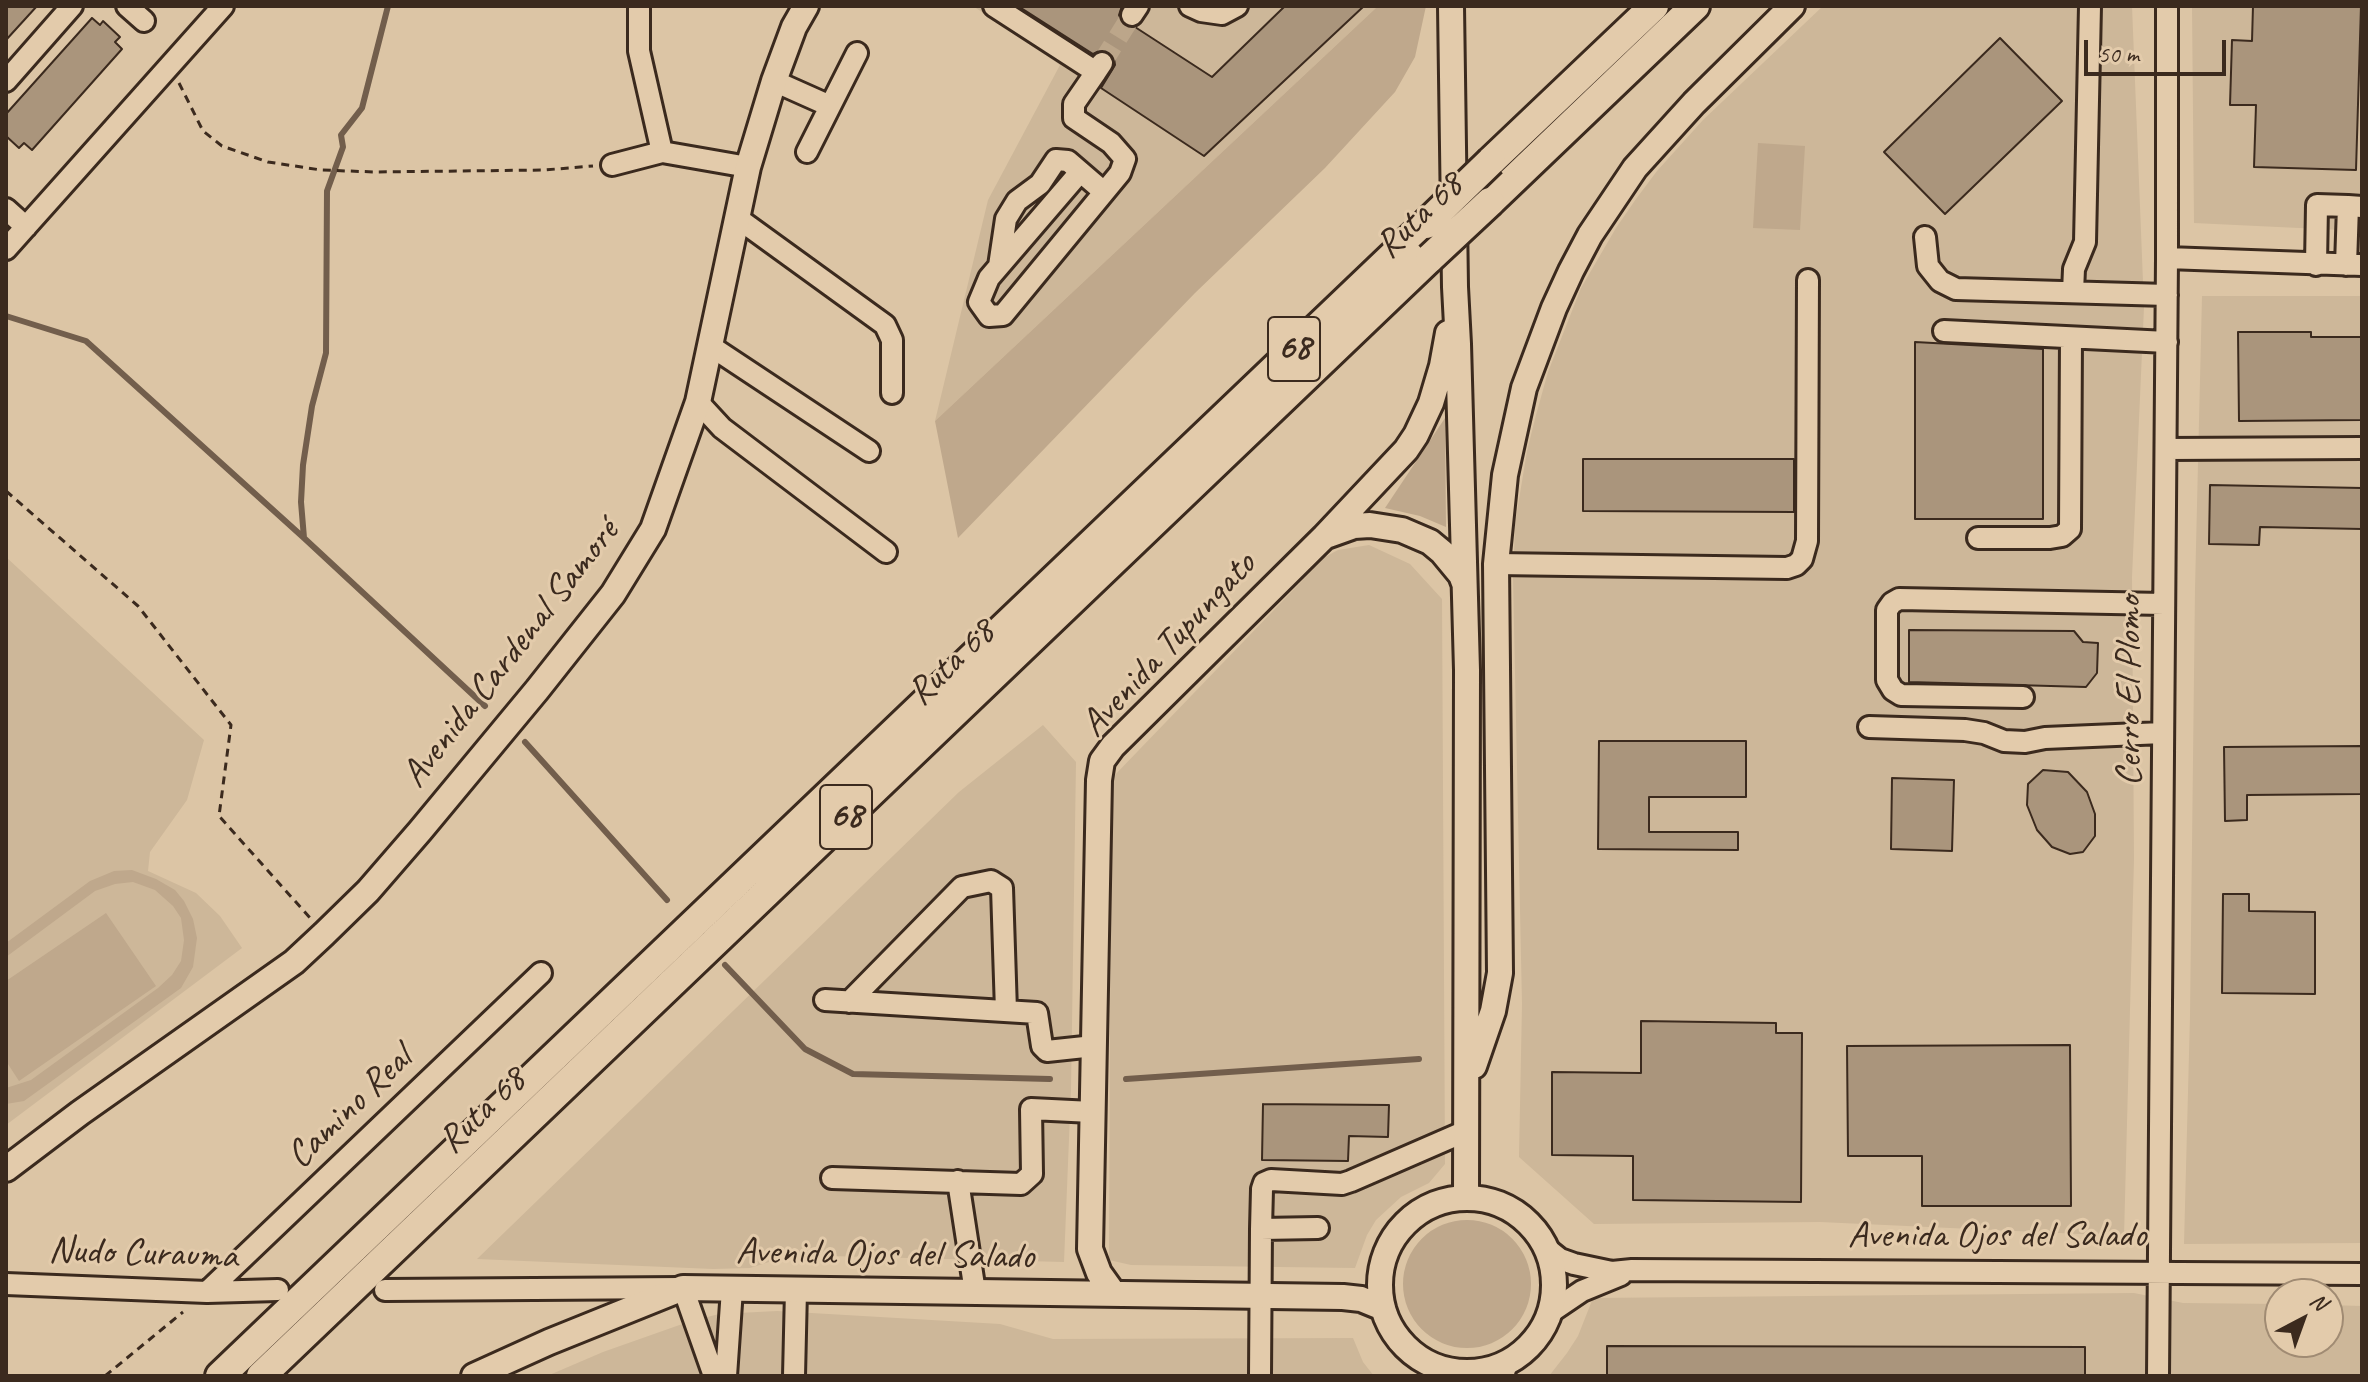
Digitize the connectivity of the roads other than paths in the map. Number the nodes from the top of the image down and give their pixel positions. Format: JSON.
{"nodes":[{"id":1,"x":72,"y":6,"type":"edge"},
{"id":2,"x":127,"y":6,"type":"edge"},
{"id":3,"x":223,"y":6,"type":"edge"},
{"id":4,"x":639,"y":6,"type":"edge"},
{"id":5,"x":806,"y":6,"type":"edge"},
{"id":6,"x":994,"y":6,"type":"edge"},
{"id":7,"x":1190,"y":6,"type":"edge"},
{"id":8,"x":1237,"y":6,"type":"edge"},
{"id":9,"x":1451,"y":6,"type":"edge"},
{"id":10,"x":1695,"y":6,"type":"edge"},
{"id":11,"x":1792,"y":6,"type":"edge"},
{"id":12,"x":2090,"y":6,"type":"edge"},
{"id":13,"x":2167,"y":6,"type":"edge"},
{"id":14,"x":1650,"y":9,"type":"edge"},
{"id":15,"x":144,"y":21,"type":"dead end"},
{"id":16,"x":857,"y":53,"type":"dead end"},
{"id":17,"x":6,"y":81,"type":"edge"},
{"id":18,"x":774,"y":81,"type":"junction"},
{"id":19,"x":830,"y":106,"type":"junction"},
{"id":20,"x":662,"y":152,"type":"junction"},
{"id":21,"x":807,"y":152,"type":"dead end"},
{"id":22,"x":612,"y":165,"type":"road end"},
{"id":23,"x":748,"y":167,"type":"junction"},
{"id":24,"x":1080,"y":172,"type":"junction"},
{"id":25,"x":1104,"y":192,"type":"junction"},
{"id":26,"x":2355,"y":206,"type":"edge"},
{"id":27,"x":6,"y":209,"type":"edge"},
{"id":28,"x":736,"y":217,"type":"junction"},
{"id":29,"x":26,"y":227,"type":"junction"},
{"id":30,"x":1925,"y":237,"type":"dead end"},
{"id":31,"x":6,"y":249,"type":"edge"},
{"id":32,"x":2167,"y":258,"type":"junction"},
{"id":33,"x":2316,"y":265,"type":"junction"},
{"id":34,"x":2354,"y":265,"type":"edge"},
{"id":35,"x":999,"y":266,"type":"junction"},
{"id":36,"x":1808,"y":280,"type":"dead end"},
{"id":37,"x":1455,"y":287,"type":"junction"},
{"id":38,"x":2073,"y":292,"type":"junction"},
{"id":39,"x":2167,"y":295,"type":"junction"},
{"id":40,"x":1944,"y":331,"type":"dead end"},
{"id":41,"x":2071,"y":338,"type":"junction"},
{"id":42,"x":2167,"y":342,"type":"junction"},
{"id":43,"x":709,"y":345,"type":"junction"},
{"id":44,"x":892,"y":393,"type":"dead end"},
{"id":45,"x":698,"y":402,"type":"junction"},
{"id":46,"x":2362,"y":448,"type":"edge"},
{"id":47,"x":2166,"y":449,"type":"junction"},
{"id":48,"x":869,"y":451,"type":"dead end"},
{"id":49,"x":1324,"y":537,"type":"junction"},
{"id":50,"x":1978,"y":538,"type":"dead end"},
{"id":51,"x":886,"y":552,"type":"dead end"},
{"id":52,"x":1496,"y":564,"type":"junction"},
{"id":53,"x":1465,"y":586,"type":"junction"},
{"id":54,"x":2164,"y":604,"type":"junction"},
{"id":55,"x":2023,"y":697,"type":"dead end"},
{"id":56,"x":1869,"y":727,"type":"dead end"},
{"id":57,"x":2163,"y":733,"type":"junction"},
{"id":58,"x":541,"y":973,"type":"dead end"},
{"id":59,"x":825,"y":1000,"type":"dead end"},
{"id":60,"x":849,"y":1002,"type":"junction"},
{"id":61,"x":1006,"y":1011,"type":"junction"},
{"id":62,"x":1094,"y":1046,"type":"junction"},
{"id":63,"x":1467,"y":1098,"type":"junction"},
{"id":64,"x":1092,"y":1112,"type":"junction"},
{"id":65,"x":1466,"y":1131,"type":"junction"},
{"id":66,"x":6,"y":1169,"type":"edge"},
{"id":67,"x":832,"y":1178,"type":"dead end"},
{"id":68,"x":958,"y":1181,"type":"junction"},
{"id":69,"x":1466,"y":1198,"type":"junction"},
{"id":70,"x":1318,"y":1228,"type":"dead end"},
{"id":71,"x":1261,"y":1229,"type":"junction"},
{"id":72,"x":1545,"y":1247,"type":"junction"},
{"id":73,"x":1632,"y":1270,"type":"junction"},
{"id":74,"x":2159,"y":1272,"type":"junction"},
{"id":75,"x":2362,"y":1274,"type":"edge"},
{"id":76,"x":6,"y":1284,"type":"edge"},
{"id":77,"x":683,"y":1288,"type":"junction"},
{"id":78,"x":732,"y":1289,"type":"junction"},
{"id":79,"x":278,"y":1290,"type":"dead end"},
{"id":80,"x":385,"y":1290,"type":"dead end"},
{"id":81,"x":796,"y":1290,"type":"junction"},
{"id":82,"x":207,"y":1292,"type":"junction"},
{"id":83,"x":975,"y":1292,"type":"junction"},
{"id":84,"x":1114,"y":1294,"type":"junction"},
{"id":85,"x":1260,"y":1296,"type":"junction"},
{"id":86,"x":1383,"y":1308,"type":"junction"},
{"id":87,"x":1551,"y":1312,"type":"junction"},
{"id":88,"x":1505,"y":1370,"type":"edge"},
{"id":89,"x":1434,"y":1371,"type":"edge"},
{"id":90,"x":220,"y":1376,"type":"edge"},
{"id":91,"x":261,"y":1376,"type":"edge"},
{"id":92,"x":474,"y":1376,"type":"edge"},
{"id":93,"x":714,"y":1376,"type":"edge"},
{"id":94,"x":726,"y":1376,"type":"edge"},
{"id":95,"x":794,"y":1376,"type":"edge"},
{"id":96,"x":1260,"y":1376,"type":"edge"},
{"id":97,"x":2158,"y":1376,"type":"edge"}],
"edges":[{"from":1,"to":17,"type":"street"},
{"from":2,"to":15,"type":"street"},
{"from":3,"to":29,"type":"street"},
{"from":4,"to":20,"type":"street"},
{"from":5,"to":18,"type":"main road","name":"Avenida Cardenal Samoré"},
{"from":6,"to":25,"type":"street"},
{"from":7,"to":8,"type":"street"},
{"from":9,"to":37,"type":"main road","name":"Avenida Tupungato"},
{"from":10,"to":91,"type":"highway","name":"Ruta 68","number":"68","bridge":true},
{"from":11,"to":52,"type":"main road","name":"Avenida Tupungato"},
{"from":12,"to":38,"type":"street"},
{"from":13,"to":32,"type":"street","name":"Cerro El Plomo"},
{"from":14,"to":90,"type":"highway","name":"Ruta 68","number":"68","bridge":true},
{"from":16,"to":19,"type":"street"},
{"from":18,"to":19,"type":"street"},
{"from":18,"to":23,"type":"main road","name":"Avenida Cardenal Samoré"},
{"from":19,"to":21,"type":"street"},
{"from":20,"to":22,"type":"street"},
{"from":20,"to":23,"type":"street"},
{"from":23,"to":28,"type":"main road","name":"Avenida Cardenal Samoré"},
{"from":24,"to":25,"type":"street"},
{"from":24,"to":35,"type":"street"},
{"from":24,"to":35,"type":"street"},
{"from":25,"to":35,"type":"street"},
{"from":26,"to":33,"type":"street"},
{"from":26,"to":34,"type":"street"},
{"from":27,"to":29,"type":"street"},
{"from":28,"to":43,"type":"main road","name":"Avenida Cardenal Samoré"},
{"from":28,"to":44,"type":"street"},
{"from":29,"to":31,"type":"street"},
{"from":30,"to":38,"type":"street"},
{"from":32,"to":33,"type":"street"},
{"from":32,"to":39,"type":"street","name":"Cerro El Plomo"},
{"from":33,"to":34,"type":"street"},
{"from":36,"to":52,"type":"street"},
{"from":37,"to":49,"type":"main road","name":"Avenida Tupungato"},
{"from":37,"to":53,"type":"main road","name":"Avenida Tupungato"},
{"from":38,"to":39,"type":"street"},
{"from":39,"to":42,"type":"street","name":"Cerro El Plomo"},
{"from":40,"to":41,"type":"street"},
{"from":41,"to":42,"type":"street"},
{"from":41,"to":50,"type":"street"},
{"from":42,"to":47,"type":"street","name":"Cerro El Plomo"},
{"from":43,"to":45,"type":"main road","name":"Avenida Cardenal Samoré"},
{"from":43,"to":48,"type":"street"},
{"from":45,"to":51,"type":"street"},
{"from":45,"to":66,"type":"main road","name":"Avenida Cardenal Samoré"},
{"from":46,"to":47,"type":"street"},
{"from":47,"to":54,"type":"street","name":"Cerro El Plomo"},
{"from":49,"to":53,"type":"main road"},
{"from":49,"to":62,"type":"main road","name":"Avenida Tupungato"},
{"from":52,"to":63,"type":"main road","name":"Avenida Tupungato"},
{"from":53,"to":63,"type":"main road","name":"Avenida Tupungato"},
{"from":54,"to":55,"type":"street"},
{"from":54,"to":57,"type":"street","name":"Cerro El Plomo"},
{"from":56,"to":57,"type":"street"},
{"from":57,"to":74,"type":"street","name":"Cerro El Plomo"},
{"from":58,"to":82,"type":"street","name":"Camino Real"},
{"from":59,"to":60,"type":"street"},
{"from":60,"to":61,"type":"street"},
{"from":60,"to":61,"type":"street"},
{"from":61,"to":62,"type":"street"},
{"from":62,"to":64,"type":"main road","name":"Avenida Tupungato"},
{"from":63,"to":65,"type":"main road","name":"Avenida Tupungato"},
{"from":64,"to":68,"type":"street"},
{"from":64,"to":84,"type":"main road","name":"Avenida Tupungato"},
{"from":65,"to":69,"type":"main road","name":"Avenida Tupungato"},
{"from":65,"to":71,"type":"street"},
{"from":67,"to":68,"type":"street"},
{"from":68,"to":83,"type":"street"},
{"from":69,"to":72,"type":"main road","name":"Avenida Ojos del Salado"},
{"from":69,"to":86,"type":"main road","name":"Avenida Ojos del Salado"},
{"from":70,"to":71,"type":"street"},
{"from":71,"to":85,"type":"street"},
{"from":72,"to":73,"type":"street","name":"Avenida Ojos del Salado"},
{"from":72,"to":87,"type":"main road","name":"Avenida Ojos del Salado"},
{"from":73,"to":74,"type":"street","name":"Avenida Ojos del Salado"},
{"from":73,"to":87,"type":"street","name":"Avenida Ojos del Salado"},
{"from":74,"to":75,"type":"street","name":"Avenida Ojos del Salado"},
{"from":74,"to":97,"type":"street","name":"Cerro El Plomo"},
{"from":76,"to":82,"type":"street","name":"Nudo Curauma"},
{"from":77,"to":78,"type":"main road","name":"Avenida Ojos del Salado"},
{"from":77,"to":80,"type":"street","name":"Avenida Ojos del Salado"},
{"from":77,"to":92,"type":"main road"},
{"from":77,"to":93,"type":"street"},
{"from":78,"to":81,"type":"main road","name":"Avenida Ojos del Salado"},
{"from":78,"to":94,"type":"street"},
{"from":79,"to":82,"type":"street","name":"Nudo Curauma"},
{"from":81,"to":83,"type":"main road","name":"Avenida Ojos del Salado"},
{"from":81,"to":95,"type":"street"},
{"from":83,"to":84,"type":"main road","name":"Avenida Ojos del Salado"},
{"from":84,"to":85,"type":"main road","name":"Avenida Ojos del Salado"},
{"from":85,"to":86,"type":"main road","name":"Avenida Ojos del Salado"},
{"from":85,"to":96,"type":"street"},
{"from":86,"to":89,"type":"main road","name":"Avenida Ojos del Salado"},
{"from":87,"to":88,"type":"main road","name":"Avenida Ojos del Salado"},
{"from":88,"to":89,"type":"main road","name":"Avenida Ojos del Salado"}]}
